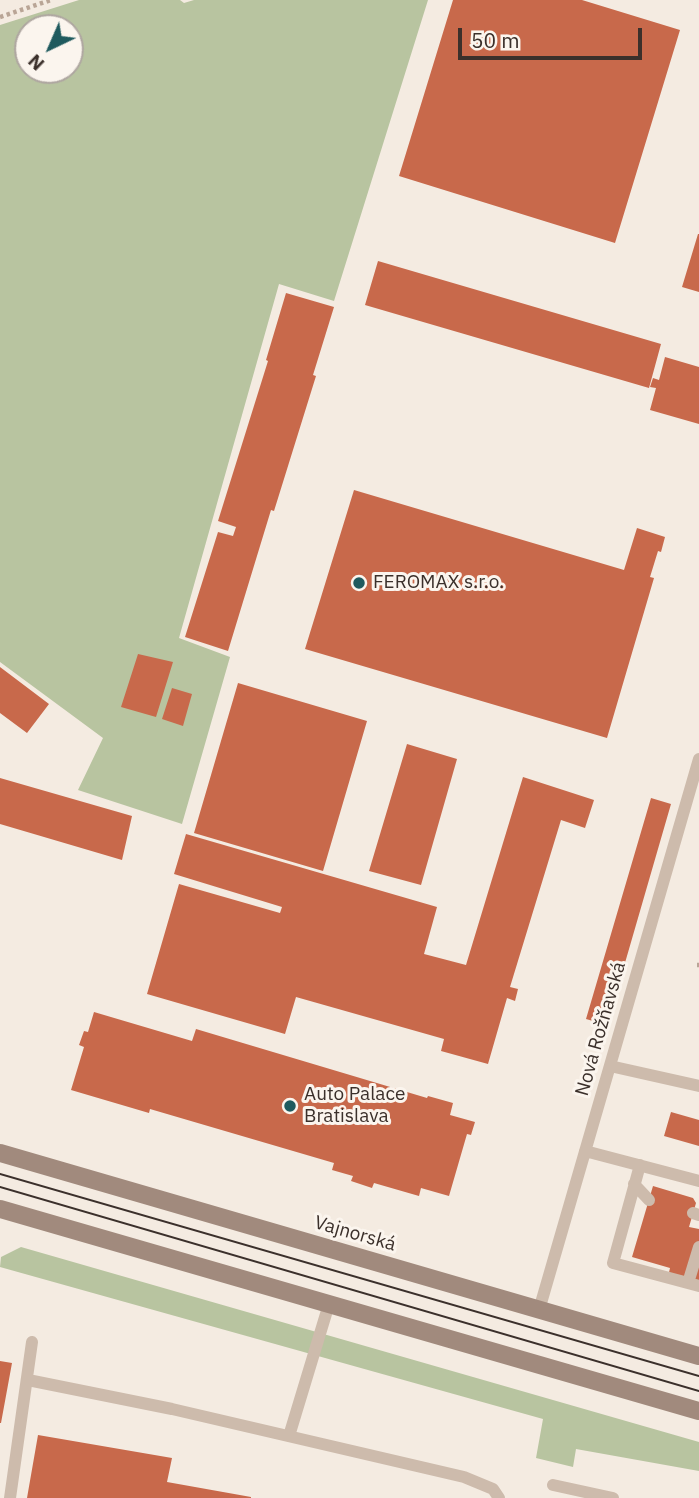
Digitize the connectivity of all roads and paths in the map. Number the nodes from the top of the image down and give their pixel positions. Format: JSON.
{"nodes":[{"id":1,"x":51,"y":0,"type":"edge"},
{"id":2,"x":0,"y":17,"type":"edge"},
{"id":3,"x":699,"y":760,"type":"edge"},
{"id":4,"x":610,"y":1066,"type":"junction"},
{"id":5,"x":699,"y":1086,"type":"edge"},
{"id":6,"x":585,"y":1151,"type":"junction"},
{"id":7,"x":0,"y":1153,"type":"edge"},
{"id":8,"x":640,"y":1165,"type":"junction"},
{"id":9,"x":699,"y":1181,"type":"edge"},
{"id":10,"x":635,"y":1184,"type":"junction"},
{"id":11,"x":649,"y":1200,"type":"dead end"},
{"id":12,"x":0,"y":1209,"type":"edge"},
{"id":13,"x":699,"y":1247,"type":"edge"},
{"id":14,"x":694,"y":1284,"type":"edge"},
{"id":15,"x":329,"y":1304,"type":"junction"},
{"id":16,"x":539,"y":1310,"type":"junction"},
{"id":17,"x":32,"y":1342,"type":"dead end"},
{"id":18,"x":699,"y":1356,"type":"edge"},
{"id":19,"x":28,"y":1380,"type":"junction"},
{"id":20,"x":699,"y":1411,"type":"edge"},
{"id":21,"x":289,"y":1436,"type":"junction"},
{"id":22,"x":553,"y":1485,"type":"dead end"},
{"id":23,"x":10,"y":1498,"type":"edge"},
{"id":24,"x":499,"y":1498,"type":"edge"},
{"id":25,"x":613,"y":1498,"type":"edge"}],
"edges":[{"from":1,"to":2,"type":"path"},
{"from":3,"to":4,"type":"lane","name":"Nová Rožňavská"},
{"from":4,"to":5,"type":"lane"},
{"from":4,"to":6,"type":"lane","name":"Nová Rožňavská"},
{"from":6,"to":8,"type":"lane"},
{"from":6,"to":16,"type":"lane","name":"Nová Rožňavská"},
{"from":7,"to":16,"type":"main road","name":"Vajnorská"},
{"from":8,"to":9,"type":"lane"},
{"from":8,"to":10,"type":"lane"},
{"from":10,"to":11,"type":"lane"},
{"from":10,"to":14,"type":"lane"},
{"from":12,"to":15,"type":"main road"},
{"from":13,"to":14,"type":"lane"},
{"from":15,"to":20,"type":"main road"},
{"from":15,"to":21,"type":"lane"},
{"from":16,"to":18,"type":"main road","name":"Vajnorská"},
{"from":17,"to":19,"type":"lane"},
{"from":19,"to":21,"type":"lane"},
{"from":19,"to":23,"type":"lane"},
{"from":21,"to":24,"type":"lane"},
{"from":22,"to":25,"type":"lane"}]}
